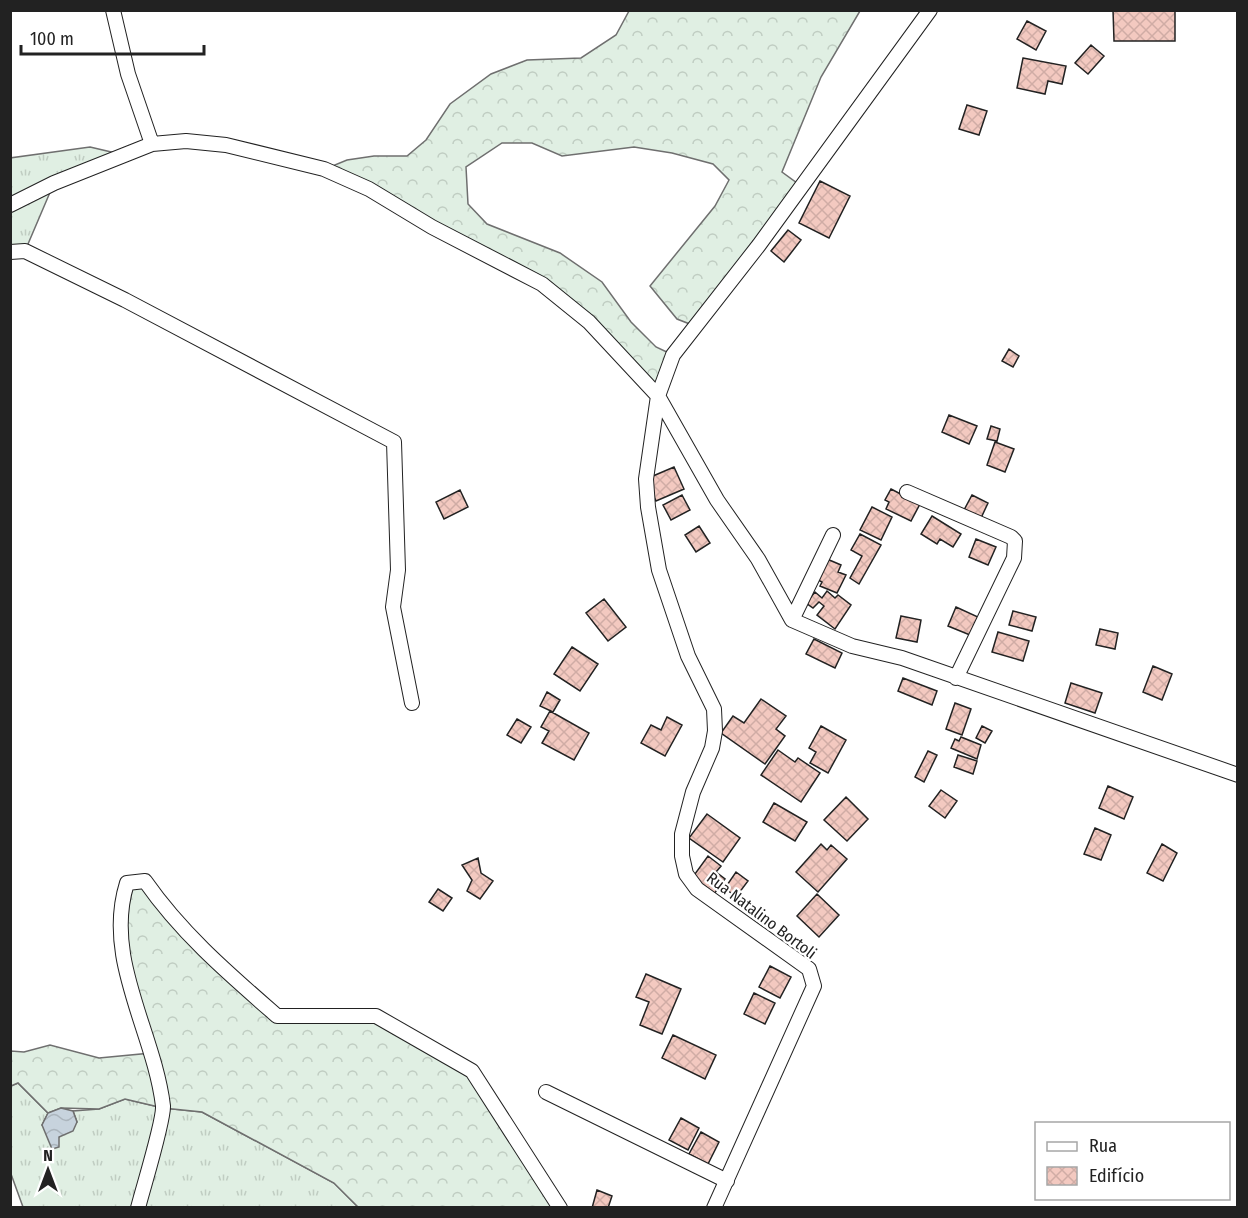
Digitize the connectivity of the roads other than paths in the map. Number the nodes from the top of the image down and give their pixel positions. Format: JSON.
{"nodes":[{"id":1,"x":112,"y":10,"type":"edge"},
{"id":2,"x":930,"y":10,"type":"edge"},
{"id":3,"x":153,"y":144,"type":"junction"},
{"id":4,"x":10,"y":205,"type":"edge"},
{"id":5,"x":10,"y":252,"type":"edge"},
{"id":6,"x":657,"y":396,"type":"junction"},
{"id":7,"x":907,"y":492,"type":"dead end"},
{"id":8,"x":833,"y":535,"type":"dead end"},
{"id":9,"x":792,"y":620,"type":"junction"},
{"id":10,"x":956,"y":678,"type":"junction"},
{"id":11,"x":412,"y":703,"type":"dead end"},
{"id":12,"x":1238,"y":774,"type":"edge"},
{"id":13,"x":546,"y":1092,"type":"dead end"},
{"id":14,"x":727,"y":1181,"type":"junction"},
{"id":15,"x":138,"y":1208,"type":"edge"},
{"id":16,"x":560,"y":1208,"type":"edge"},
{"id":17,"x":714,"y":1208,"type":"edge"}],
"edges":[{"from":1,"to":3,"type":"street"},
{"from":2,"to":6,"type":"street","name":"Rua Natalino Bortoli"},
{"from":3,"to":4,"type":"street"},
{"from":3,"to":6,"type":"street"},
{"from":5,"to":11,"type":"street"},
{"from":6,"to":9,"type":"street"},
{"from":6,"to":14,"type":"street","name":"Rua Natalino Bortoli"},
{"from":7,"to":10,"type":"street"},
{"from":8,"to":9,"type":"street"},
{"from":9,"to":10,"type":"street"},
{"from":10,"to":12,"type":"street"},
{"from":13,"to":14,"type":"street"},
{"from":14,"to":17,"type":"street","name":"Rua Natalino Bortoli"},
{"from":15,"to":16,"type":"street"}]}
